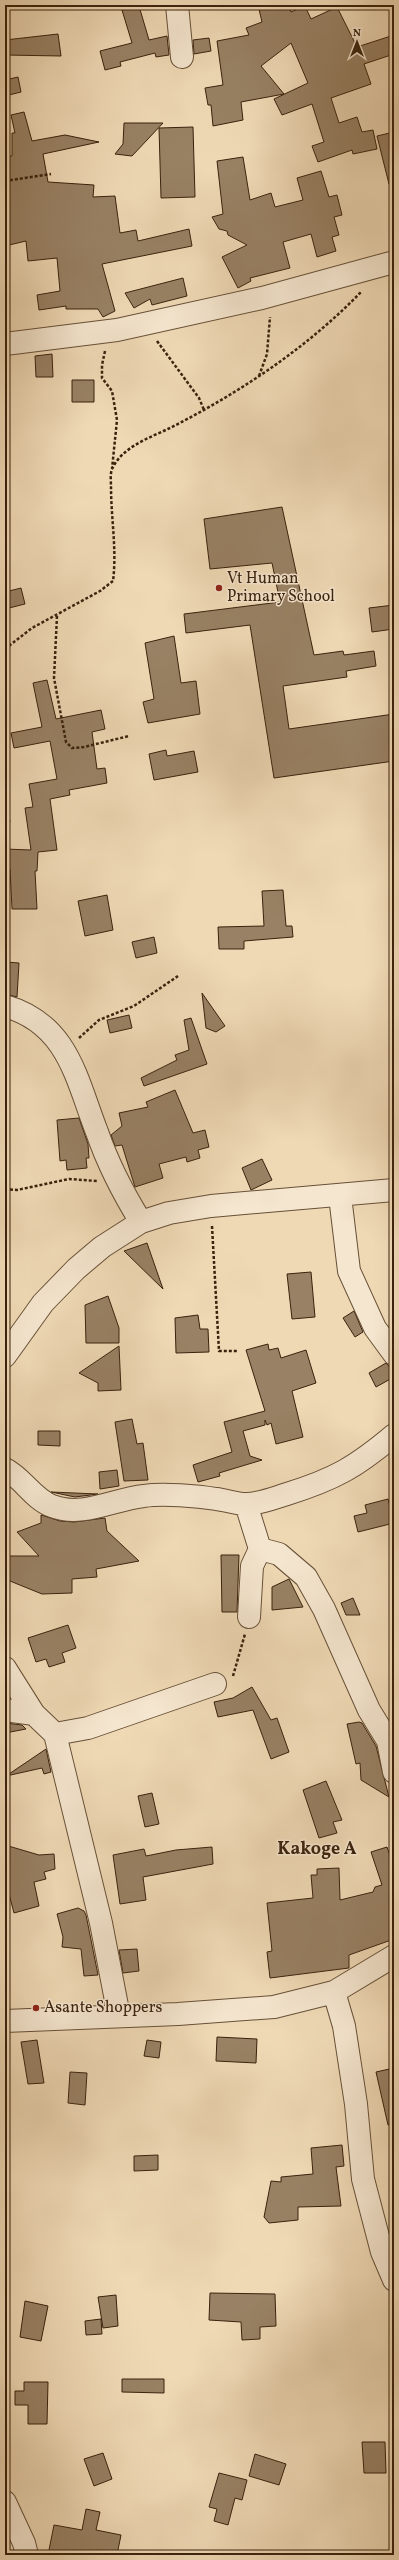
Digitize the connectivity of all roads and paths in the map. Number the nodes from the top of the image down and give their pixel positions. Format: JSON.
{"nodes":[{"id":1,"x":177,"y":5,"type":"edge"},
{"id":2,"x":182,"y":57,"type":"dead end"},
{"id":3,"x":51,"y":174,"type":"dead end"},
{"id":4,"x":5,"y":181,"type":"edge"},
{"id":5,"x":394,"y":262,"type":"edge"},
{"id":6,"x":363,"y":290,"type":"dead end"},
{"id":7,"x":262,"y":298,"type":"junction"},
{"id":8,"x":145,"y":324,"type":"junction"},
{"id":9,"x":104,"y":332,"type":"junction"},
{"id":10,"x":5,"y":344,"type":"edge"},
{"id":11,"x":259,"y":376,"type":"junction"},
{"id":12,"x":204,"y":410,"type":"junction"},
{"id":13,"x":112,"y":470,"type":"junction"},
{"id":14,"x":56,"y":615,"type":"junction"},
{"id":15,"x":5,"y":649,"type":"edge"},
{"id":16,"x":129,"y":736,"type":"dead end"},
{"id":17,"x":5,"y":770,"type":"edge"},
{"id":18,"x":5,"y":889,"type":"edge"},
{"id":19,"x":178,"y":976,"type":"dead end"},
{"id":20,"x":5,"y":1006,"type":"edge"},
{"id":21,"x":68,"y":1055,"type":"junction"},
{"id":22,"x":117,"y":1182,"type":"junction"},
{"id":23,"x":5,"y":1189,"type":"edge"},
{"id":24,"x":394,"y":1190,"type":"edge"},
{"id":25,"x":340,"y":1196,"type":"junction"},
{"id":26,"x":211,"y":1206,"type":"junction"},
{"id":27,"x":141,"y":1222,"type":"junction"},
{"id":28,"x":238,"y":1351,"type":"dead end"},
{"id":29,"x":394,"y":1354,"type":"edge"},
{"id":30,"x":5,"y":1356,"type":"edge"},
{"id":31,"x":394,"y":1435,"type":"edge"},
{"id":32,"x":5,"y":1469,"type":"edge"},
{"id":33,"x":246,"y":1504,"type":"junction"},
{"id":34,"x":260,"y":1549,"type":"junction"},
{"id":35,"x":249,"y":1617,"type":"joint"},
{"id":36,"x":5,"y":1668,"type":"edge"},
{"id":37,"x":215,"y":1684,"type":"joint"},
{"id":38,"x":5,"y":1710,"type":"edge"},
{"id":39,"x":34,"y":1714,"type":"junction"},
{"id":40,"x":55,"y":1734,"type":"junction"},
{"id":41,"x":394,"y":1772,"type":"edge"},
{"id":42,"x":394,"y":1956,"type":"edge"},
{"id":43,"x":334,"y":1992,"type":"junction"},
{"id":44,"x":119,"y":2016,"type":"junction"},
{"id":45,"x":5,"y":2021,"type":"edge"},
{"id":46,"x":394,"y":2280,"type":"edge"},
{"id":47,"x":5,"y":2502,"type":"edge"},
{"id":48,"x":27,"y":2555,"type":"edge"}],
"edges":[{"from":1,"to":2,"type":"street"},
{"from":3,"to":4,"type":"path"},
{"from":5,"to":7,"type":"street"},
{"from":6,"to":11,"type":"path"},
{"from":7,"to":8,"type":"street"},
{"from":7,"to":11,"type":"path"},
{"from":8,"to":9,"type":"street"},
{"from":8,"to":12,"type":"path"},
{"from":9,"to":10,"type":"street"},
{"from":9,"to":13,"type":"path"},
{"from":11,"to":12,"type":"path"},
{"from":12,"to":13,"type":"path"},
{"from":13,"to":14,"type":"path"},
{"from":14,"to":15,"type":"path"},
{"from":14,"to":16,"type":"path"},
{"from":17,"to":18,"type":"path"},
{"from":19,"to":21,"type":"path"},
{"from":20,"to":21,"type":"street"},
{"from":21,"to":22,"type":"street"},
{"from":22,"to":23,"type":"path"},
{"from":22,"to":27,"type":"street"},
{"from":24,"to":25,"type":"street"},
{"from":25,"to":26,"type":"street"},
{"from":25,"to":29,"type":"street"},
{"from":26,"to":27,"type":"street"},
{"from":26,"to":28,"type":"path"},
{"from":27,"to":30,"type":"street"},
{"from":31,"to":33,"type":"street"},
{"from":32,"to":33,"type":"street"},
{"from":33,"to":34,"type":"street"},
{"from":34,"to":35,"type":"street"},
{"from":34,"to":41,"type":"street"},
{"from":35,"to":37,"type":"path"},
{"from":36,"to":39,"type":"street"},
{"from":37,"to":40,"type":"street"},
{"from":38,"to":39,"type":"street"},
{"from":39,"to":40,"type":"street"},
{"from":40,"to":44,"type":"street"},
{"from":42,"to":43,"type":"street"},
{"from":43,"to":44,"type":"street"},
{"from":43,"to":46,"type":"street"},
{"from":44,"to":45,"type":"street"},
{"from":47,"to":48,"type":"street"}]}
